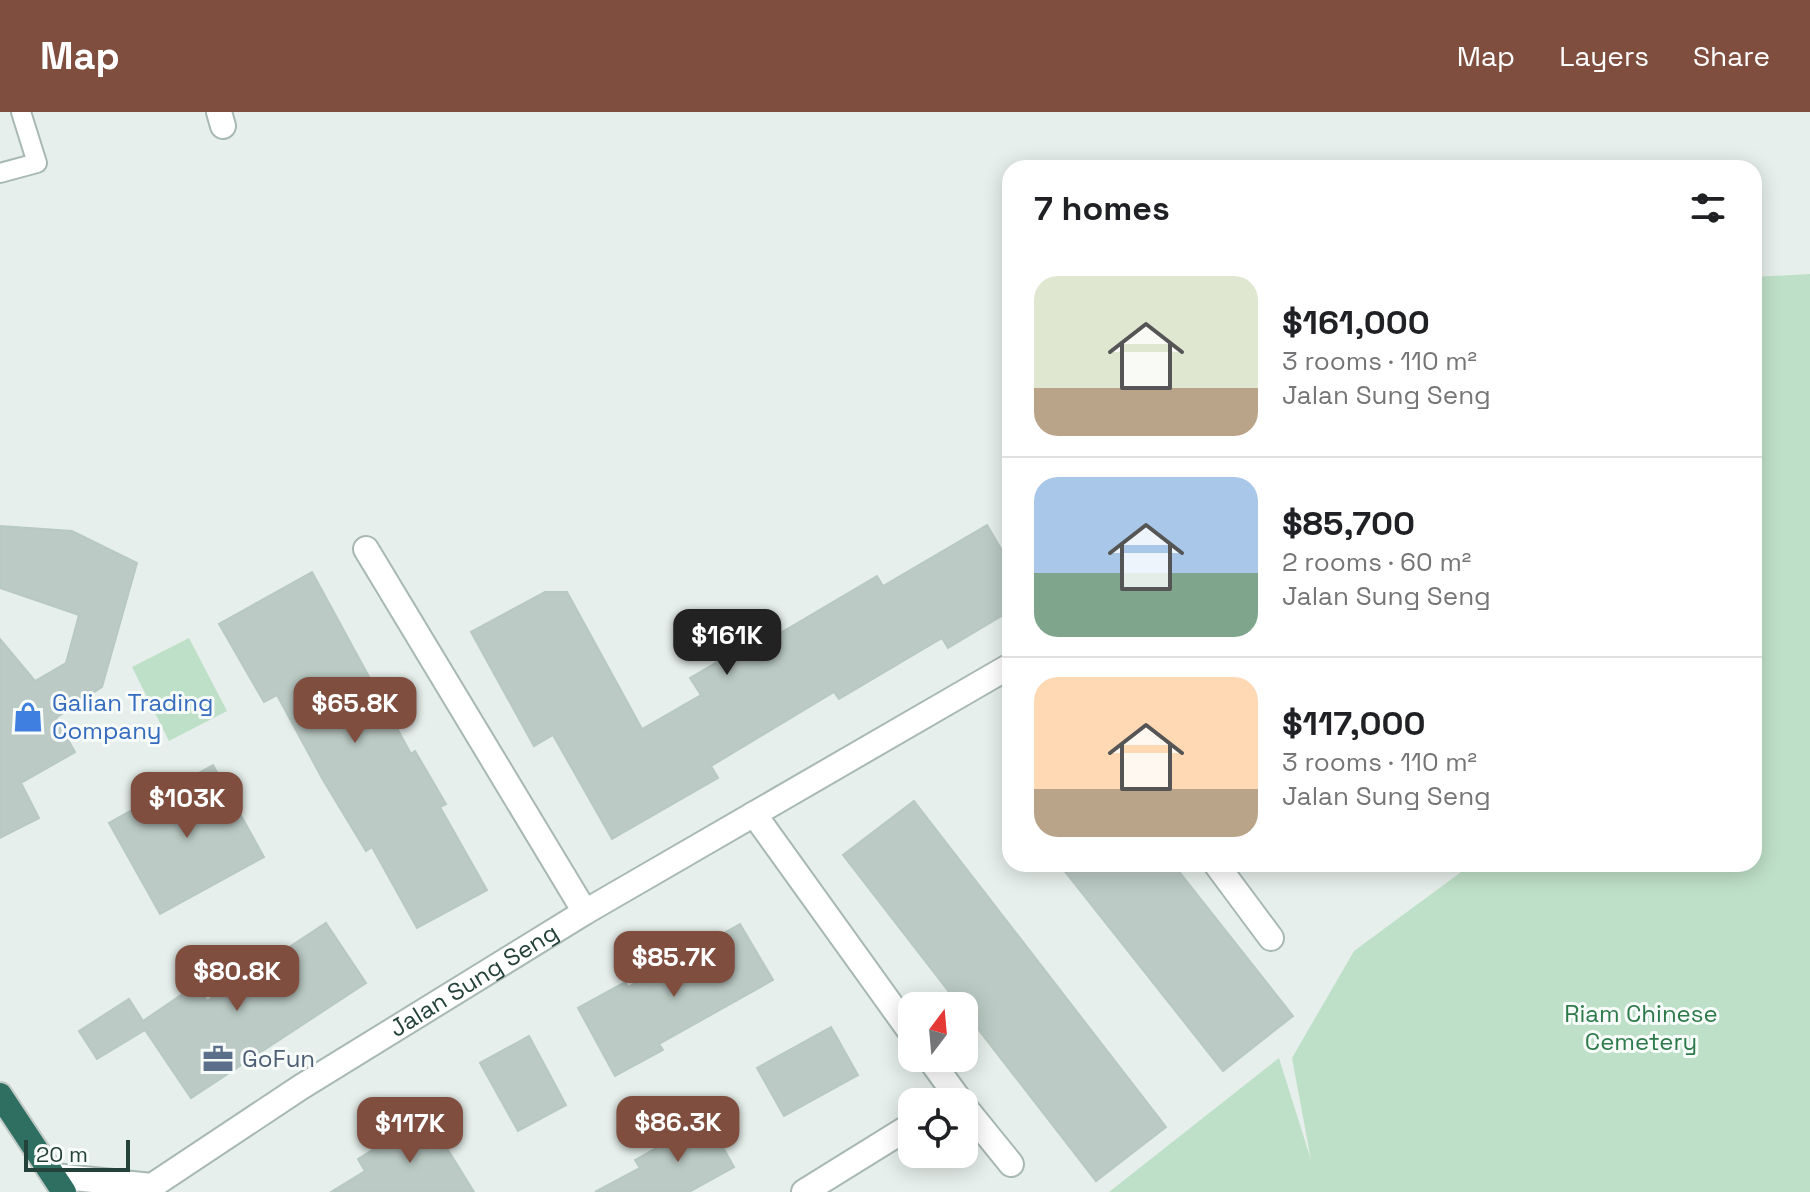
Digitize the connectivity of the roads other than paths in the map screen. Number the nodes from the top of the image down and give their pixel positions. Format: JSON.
{"nodes":[{"id":1,"x":21,"y":112,"type":"edge"},
{"id":2,"x":0,"y":173,"type":"edge"},
{"id":3,"x":366,"y":549,"type":"dead end"},
{"id":4,"x":1002,"y":671,"type":"edge"},
{"id":5,"x":754,"y":814,"type":"junction"},
{"id":6,"x":1222,"y":872,"type":"edge"},
{"id":7,"x":585,"y":912,"type":"junction"},
{"id":8,"x":1271,"y":938,"type":"dead end"},
{"id":9,"x":898,"y":1015,"type":"edge"},
{"id":10,"x":0,"y":1095,"type":"edge"},
{"id":11,"x":978,"y":1126,"type":"edge"},
{"id":12,"x":898,"y":1134,"type":"edge"},
{"id":13,"x":1011,"y":1164,"type":"dead end"},
{"id":14,"x":59,"y":1184,"type":"edge"},
{"id":15,"x":151,"y":1189,"type":"edge"},
{"id":16,"x":804,"y":1192,"type":"edge"}],
"edges":[{"from":1,"to":2,"type":"lane"},
{"from":3,"to":7,"type":"street"},
{"from":4,"to":5,"type":"street","name":"Jalan Sung Seng"},
{"from":5,"to":7,"type":"street","name":"Jalan Sung Seng"},
{"from":5,"to":9,"type":"street"},
{"from":6,"to":8,"type":"street"},
{"from":7,"to":15,"type":"street","name":"Jalan Sung Seng"},
{"from":10,"to":14,"type":"highway"},
{"from":11,"to":13,"type":"street"},
{"from":12,"to":16,"type":"street"},
{"from":14,"to":15,"type":"street"}]}
